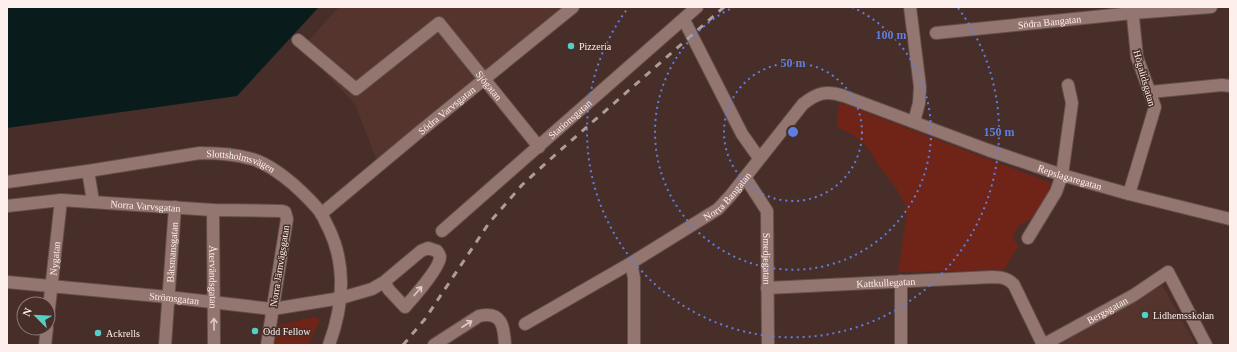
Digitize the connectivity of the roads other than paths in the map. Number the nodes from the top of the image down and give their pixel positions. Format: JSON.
{"nodes":[{"id":1,"x":574,"y":7,"type":"edge"},
{"id":2,"x":698,"y":7,"type":"edge"},
{"id":3,"x":910,"y":7,"type":"edge"},
{"id":4,"x":1211,"y":7,"type":"edge"},
{"id":5,"x":1133,"y":10,"type":"edge"},
{"id":6,"x":684,"y":20,"type":"junction"},
{"id":7,"x":936,"y":33,"type":"dead end"},
{"id":8,"x":298,"y":40,"type":"dead end"},
{"id":9,"x":484,"y":79,"type":"junction"},
{"id":10,"x":1068,"y":85,"type":"dead end"},
{"id":11,"x":1230,"y":86,"type":"edge"},
{"id":12,"x":1150,"y":92,"type":"junction"},
{"id":13,"x":914,"y":122,"type":"junction"},
{"id":14,"x":539,"y":147,"type":"junction"},
{"id":15,"x":760,"y":158,"type":"junction"},
{"id":16,"x":88,"y":171,"type":"junction"},
{"id":17,"x":1062,"y":175,"type":"junction"},
{"id":18,"x":745,"y":177,"type":"junction"},
{"id":19,"x":7,"y":182,"type":"edge"},
{"id":20,"x":1129,"y":194,"type":"junction"},
{"id":21,"x":60,"y":200,"type":"junction"},
{"id":22,"x":92,"y":201,"type":"junction"},
{"id":23,"x":7,"y":206,"type":"edge"},
{"id":24,"x":175,"y":207,"type":"junction"},
{"id":25,"x":213,"y":210,"type":"junction"},
{"id":26,"x":285,"y":212,"type":"joint"},
{"id":27,"x":321,"y":214,"type":"junction"},
{"id":28,"x":1230,"y":219,"type":"edge"},
{"id":29,"x":442,"y":231,"type":"dead end"},
{"id":30,"x":1028,"y":238,"type":"dead end"},
{"id":31,"x":631,"y":263,"type":"junction"},
{"id":32,"x":901,"y":281,"type":"junction"},
{"id":33,"x":7,"y":282,"type":"edge"},
{"id":34,"x":384,"y":282,"type":"junction"},
{"id":35,"x":51,"y":286,"type":"junction"},
{"id":36,"x":767,"y":288,"type":"junction"},
{"id":37,"x":50,"y":296,"type":"edge"},
{"id":38,"x":168,"y":297,"type":"junction"},
{"id":39,"x":341,"y":298,"type":"junction"},
{"id":40,"x":213,"y":302,"type":"junction"},
{"id":41,"x":272,"y":309,"type":"junction"},
{"id":42,"x":525,"y":324,"type":"dead end"},
{"id":43,"x":165,"y":345,"type":"edge"},
{"id":44,"x":214,"y":345,"type":"edge"},
{"id":45,"x":267,"y":345,"type":"edge"},
{"id":46,"x":329,"y":345,"type":"edge"},
{"id":47,"x":434,"y":345,"type":"edge"},
{"id":48,"x":505,"y":345,"type":"edge"},
{"id":49,"x":634,"y":345,"type":"edge"},
{"id":50,"x":768,"y":345,"type":"edge"},
{"id":51,"x":901,"y":345,"type":"edge"},
{"id":52,"x":1043,"y":345,"type":"edge"},
{"id":53,"x":1206,"y":345,"type":"edge"}],
"edges":[{"from":1,"to":9,"type":"street","name":"Södra Varvsgatan"},
{"from":2,"to":6,"type":"street","name":"Stationsgatan"},
{"from":3,"to":13,"type":"street"},
{"from":4,"to":5,"type":"street","name":"Södra Bangatan"},
{"from":5,"to":7,"type":"street","name":"Södra Bangatan"},
{"from":5,"to":12,"type":"street","name":"Högalidsgatan"},
{"from":6,"to":14,"type":"street","name":"Stationsgatan"},
{"from":6,"to":15,"type":"street"},
{"from":8,"to":9,"type":"street","name":"Sjögatan"},
{"from":9,"to":14,"type":"street","name":"Sjögatan"},
{"from":9,"to":27,"type":"street","name":"Södra Varvsgatan"},
{"from":10,"to":17,"type":"street"},
{"from":11,"to":12,"type":"street"},
{"from":12,"to":20,"type":"street","name":"Högalidsgatan"},
{"from":13,"to":15,"type":"street","name":"Norra Bangatan"},
{"from":13,"to":17,"type":"street","name":"Repslagaregatan"},
{"from":14,"to":29,"type":"street","name":"Stationsgatan"},
{"from":15,"to":18,"type":"street","name":"Norra Bangatan"},
{"from":16,"to":19,"type":"street","name":"Slottsholmsvägen"},
{"from":16,"to":22,"type":"street"},
{"from":16,"to":27,"type":"street","name":"Slottsholmsvägen"},
{"from":17,"to":20,"type":"street","name":"Repslagaregatan"},
{"from":17,"to":30,"type":"street"},
{"from":18,"to":31,"type":"street","name":"Norra Bangatan"},
{"from":18,"to":36,"type":"street","name":"Smedjegatan"},
{"from":20,"to":28,"type":"street","name":"Repslagaregatan"},
{"from":21,"to":22,"type":"street","name":"Norra Varvsgatan"},
{"from":21,"to":23,"type":"street","name":"Norra Varvsgatan"},
{"from":21,"to":35,"type":"street","name":"Nygatan"},
{"from":22,"to":24,"type":"street","name":"Norra Varvsgatan"},
{"from":24,"to":25,"type":"street","name":"Norra Varvsgatan"},
{"from":24,"to":38,"type":"street","name":"Båtsmansgatan"},
{"from":25,"to":26,"type":"street","name":"Norra Varvsgatan"},
{"from":25,"to":40,"type":"street","name":"Återvändsgatan"},
{"from":26,"to":41,"type":"street","name":"Norra Järnvägsgatan"},
{"from":27,"to":39,"type":"street","name":"Slottsholmsvägen"},
{"from":31,"to":42,"type":"street","name":"Norra Bangatan"},
{"from":31,"to":49,"type":"street"},
{"from":32,"to":36,"type":"street","name":"Kattkullegatan"},
{"from":32,"to":51,"type":"street"},
{"from":32,"to":52,"type":"street","name":"Kattkullegatan"},
{"from":33,"to":35,"type":"street","name":"Strömsgatan"},
{"from":34,"to":34,"type":"street","one_way":true},
{"from":34,"to":39,"type":"street"},
{"from":35,"to":37,"type":"street","name":"Nygatan"},
{"from":35,"to":38,"type":"street","name":"Strömsgatan"},
{"from":36,"to":50,"type":"street","name":"Smedjegatan"},
{"from":38,"to":40,"type":"street","name":"Strömsgatan"},
{"from":38,"to":43,"type":"street","name":"Båtsmansgatan"},
{"from":39,"to":41,"type":"street","name":"Strömsgatan"},
{"from":39,"to":46,"type":"street","name":"Slottsholmsvägen"},
{"from":40,"to":41,"type":"street","name":"Strömsgatan"},
{"from":44,"to":40,"type":"street","name":"Återvändsgatan","one_way":true},
{"from":41,"to":45,"type":"street","name":"Norra Järnvägsgatan"},
{"from":47,"to":48,"type":"street","one_way":true},
{"from":52,"to":53,"type":"street","name":"Bergsgatan"}]}
